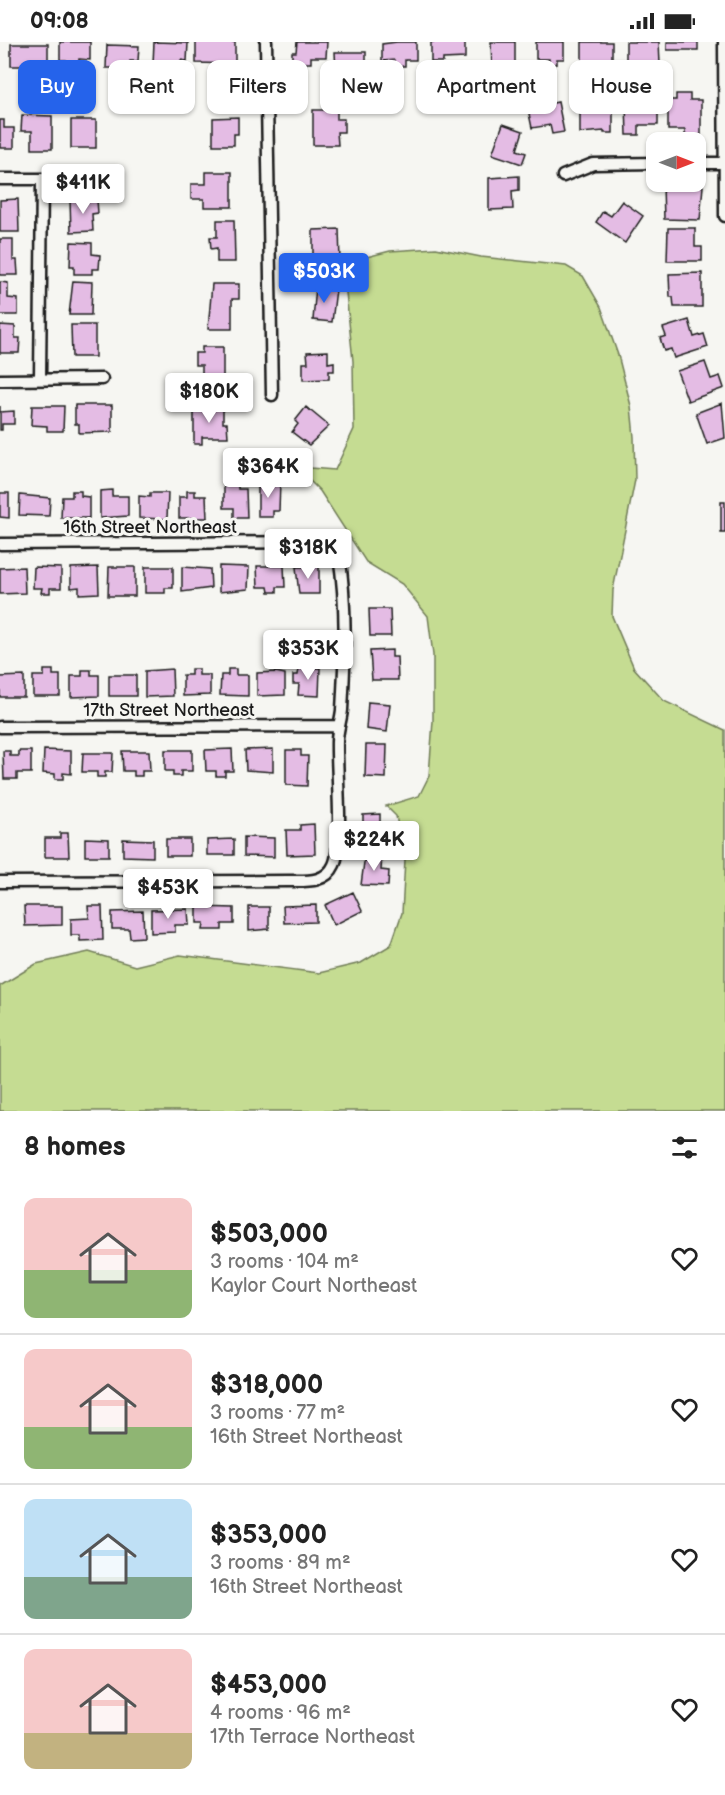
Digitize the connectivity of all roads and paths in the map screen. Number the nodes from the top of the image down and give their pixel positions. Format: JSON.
{"nodes":[{"id":1,"x":266,"y":42,"type":"edge"},
{"id":2,"x":724,"y":42,"type":"edge"},
{"id":3,"x":723,"y":162,"type":"junction"},
{"id":4,"x":646,"y":163,"type":"edge"},
{"id":5,"x":706,"y":163,"type":"edge"},
{"id":6,"x":563,"y":176,"type":"dead end"},
{"id":7,"x":0,"y":179,"type":"edge"},
{"id":8,"x":42,"y":179,"type":"junction"},
{"id":9,"x":87,"y":179,"type":"dead end"},
{"id":10,"x":725,"y":216,"type":"edge"},
{"id":11,"x":40,"y":379,"type":"junction"},
{"id":12,"x":102,"y":379,"type":"dead end"},
{"id":13,"x":0,"y":380,"type":"edge"},
{"id":14,"x":272,"y":395,"type":"dead end"},
{"id":15,"x":0,"y":544,"type":"edge"},
{"id":16,"x":338,"y":726,"type":"junction"},
{"id":17,"x":0,"y":727,"type":"edge"},
{"id":18,"x":0,"y":882,"type":"edge"}],
"edges":[{"from":1,"to":14,"type":"street"},
{"from":2,"to":3,"type":"street"},
{"from":3,"to":5,"type":"street"},
{"from":3,"to":10,"type":"street"},
{"from":4,"to":6,"type":"street"},
{"from":7,"to":8,"type":"street"},
{"from":8,"to":9,"type":"street"},
{"from":8,"to":11,"type":"street"},
{"from":11,"to":12,"type":"street"},
{"from":11,"to":13,"type":"street"},
{"from":15,"to":16,"type":"street","name":"16th Street Northeast"},
{"from":16,"to":17,"type":"street","name":"17th Street Northeast"},
{"from":16,"to":18,"type":"street","name":"16th Street Northeast"}]}
